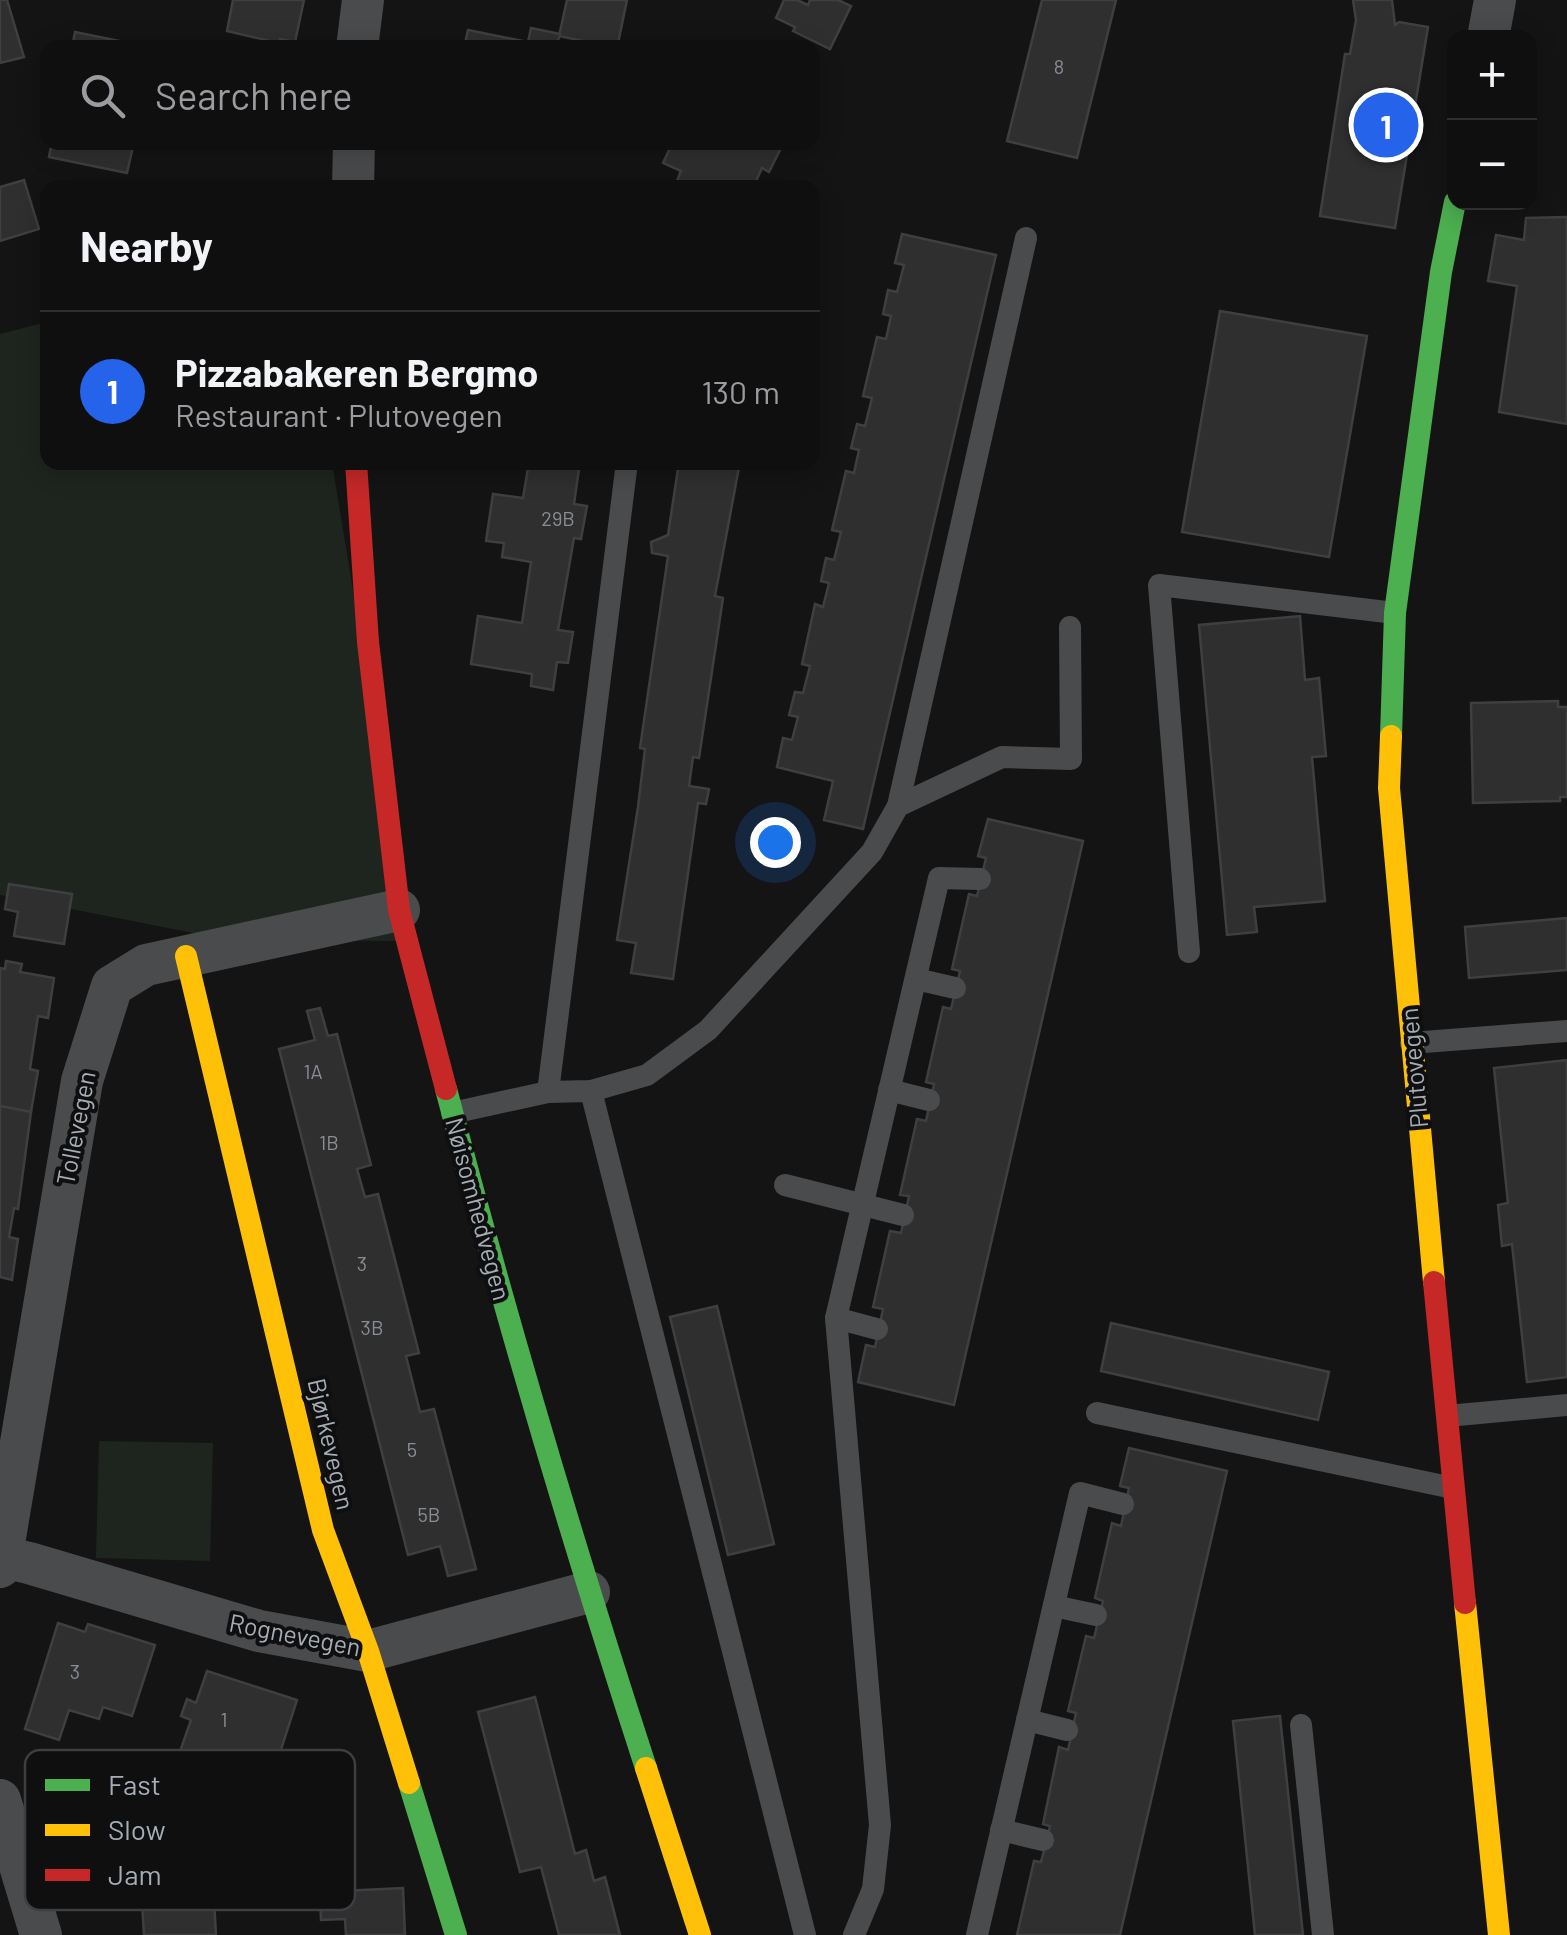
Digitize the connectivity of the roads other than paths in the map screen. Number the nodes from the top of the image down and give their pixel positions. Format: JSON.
{"nodes":[{"id":1,"x":363,"y":0,"type":"edge"},
{"id":2,"x":1495,"y":0,"type":"edge"},
{"id":3,"x":1489,"y":30,"type":"edge"},
{"id":4,"x":358,"y":40,"type":"edge"},
{"id":5,"x":354,"y":150,"type":"edge"},
{"id":6,"x":353,"y":180,"type":"edge"},
{"id":7,"x":1453,"y":210,"type":"edge"},
{"id":8,"x":1026,"y":238,"type":"dead end"},
{"id":9,"x":357,"y":470,"type":"edge"},
{"id":10,"x":625,"y":470,"type":"edge"},
{"id":11,"x":1395,"y":613,"type":"junction"},
{"id":12,"x":1070,"y":628,"type":"dead end"},
{"id":13,"x":898,"y":806,"type":"junction"},
{"id":14,"x":980,"y":879,"type":"dead end"},
{"id":15,"x":399,"y":910,"type":"junction"},
{"id":16,"x":1189,"y":952,"type":"dead end"},
{"id":17,"x":186,"y":956,"type":"junction"},
{"id":18,"x":916,"y":979,"type":"junction"},
{"id":19,"x":955,"y":988,"type":"dead end"},
{"id":20,"x":1567,"y":1031,"type":"edge"},
{"id":21,"x":1411,"y":1042,"type":"junction"},
{"id":22,"x":890,"y":1090,"type":"junction"},
{"id":23,"x":592,"y":1091,"type":"junction"},
{"id":24,"x":548,"y":1092,"type":"junction"},
{"id":25,"x":929,"y":1100,"type":"dead end"},
{"id":26,"x":452,"y":1114,"type":"junction"},
{"id":27,"x":785,"y":1185,"type":"dead end"},
{"id":28,"x":863,"y":1204,"type":"junction"},
{"id":29,"x":903,"y":1215,"type":"dead end"},
{"id":30,"x":836,"y":1318,"type":"junction"},
{"id":31,"x":877,"y":1329,"type":"dead end"},
{"id":32,"x":1567,"y":1404,"type":"edge"},
{"id":33,"x":1097,"y":1413,"type":"dead end"},
{"id":34,"x":1447,"y":1416,"type":"junction"},
{"id":35,"x":1454,"y":1488,"type":"junction"},
{"id":36,"x":1122,"y":1504,"type":"dead end"},
{"id":37,"x":1,"y":1562,"type":"edge"},
{"id":38,"x":589,"y":1592,"type":"junction"},
{"id":39,"x":1054,"y":1606,"type":"junction"},
{"id":40,"x":1096,"y":1615,"type":"dead end"},
{"id":41,"x":368,"y":1652,"type":"junction"},
{"id":42,"x":1027,"y":1720,"type":"junction"},
{"id":43,"x":1301,"y":1725,"type":"dead end"},
{"id":44,"x":1067,"y":1730,"type":"dead end"},
{"id":45,"x":0,"y":1800,"type":"edge"},
{"id":46,"x":1001,"y":1830,"type":"junction"},
{"id":47,"x":1043,"y":1840,"type":"dead end"},
{"id":48,"x":25,"y":1880,"type":"edge"},
{"id":49,"x":34,"y":1910,"type":"edge"},
{"id":50,"x":42,"y":1935,"type":"edge"},
{"id":51,"x":456,"y":1935,"type":"edge"},
{"id":52,"x":700,"y":1935,"type":"edge"},
{"id":53,"x":805,"y":1935,"type":"edge"},
{"id":54,"x":854,"y":1935,"type":"edge"},
{"id":55,"x":977,"y":1935,"type":"edge"},
{"id":56,"x":1323,"y":1935,"type":"edge"},
{"id":57,"x":1498,"y":1935,"type":"edge"}],
"edges":[{"from":1,"to":4,"type":"street"},
{"from":2,"to":3,"type":"street"},
{"from":5,"to":6,"type":"street"},
{"from":7,"to":11,"type":"street","name":"Plutovegen"},
{"from":8,"to":13,"type":"lane"},
{"from":9,"to":15,"type":"street","name":"Nøisomhedvegen"},
{"from":10,"to":24,"type":"lane"},
{"from":11,"to":16,"type":"lane"},
{"from":11,"to":21,"type":"street","name":"Plutovegen"},
{"from":12,"to":13,"type":"lane"},
{"from":13,"to":23,"type":"lane"},
{"from":14,"to":18,"type":"lane"},
{"from":15,"to":17,"type":"street","name":"Tollevegen"},
{"from":15,"to":26,"type":"street","name":"Nøisomhedvegen"},
{"from":17,"to":37,"type":"street","name":"Tollevegen"},
{"from":17,"to":41,"type":"street","name":"Bjørkevegen"},
{"from":18,"to":19,"type":"lane"},
{"from":18,"to":22,"type":"lane"},
{"from":20,"to":21,"type":"lane"},
{"from":21,"to":34,"type":"street","name":"Plutovegen"},
{"from":22,"to":25,"type":"lane"},
{"from":22,"to":28,"type":"lane"},
{"from":23,"to":24,"type":"lane"},
{"from":23,"to":53,"type":"lane"},
{"from":24,"to":26,"type":"lane"},
{"from":26,"to":38,"type":"street","name":"Nøisomhedvegen"},
{"from":27,"to":28,"type":"lane"},
{"from":28,"to":29,"type":"lane"},
{"from":28,"to":30,"type":"lane"},
{"from":30,"to":31,"type":"lane"},
{"from":30,"to":54,"type":"lane"},
{"from":32,"to":34,"type":"lane"},
{"from":33,"to":35,"type":"lane"},
{"from":34,"to":35,"type":"street","name":"Plutovegen"},
{"from":35,"to":57,"type":"street","name":"Plutovegen"},
{"from":36,"to":39,"type":"lane"},
{"from":37,"to":41,"type":"street","name":"Rognevegen"},
{"from":38,"to":41,"type":"street","name":"Rognevegen"},
{"from":38,"to":52,"type":"street","name":"Nøisomhedvegen"},
{"from":39,"to":40,"type":"lane"},
{"from":39,"to":42,"type":"lane"},
{"from":41,"to":51,"type":"street","name":"Bjørkevegen"},
{"from":42,"to":44,"type":"lane"},
{"from":42,"to":46,"type":"lane"},
{"from":43,"to":56,"type":"lane"},
{"from":45,"to":48,"type":"street"},
{"from":46,"to":47,"type":"lane"},
{"from":46,"to":55,"type":"lane"},
{"from":49,"to":50,"type":"street"}]}
